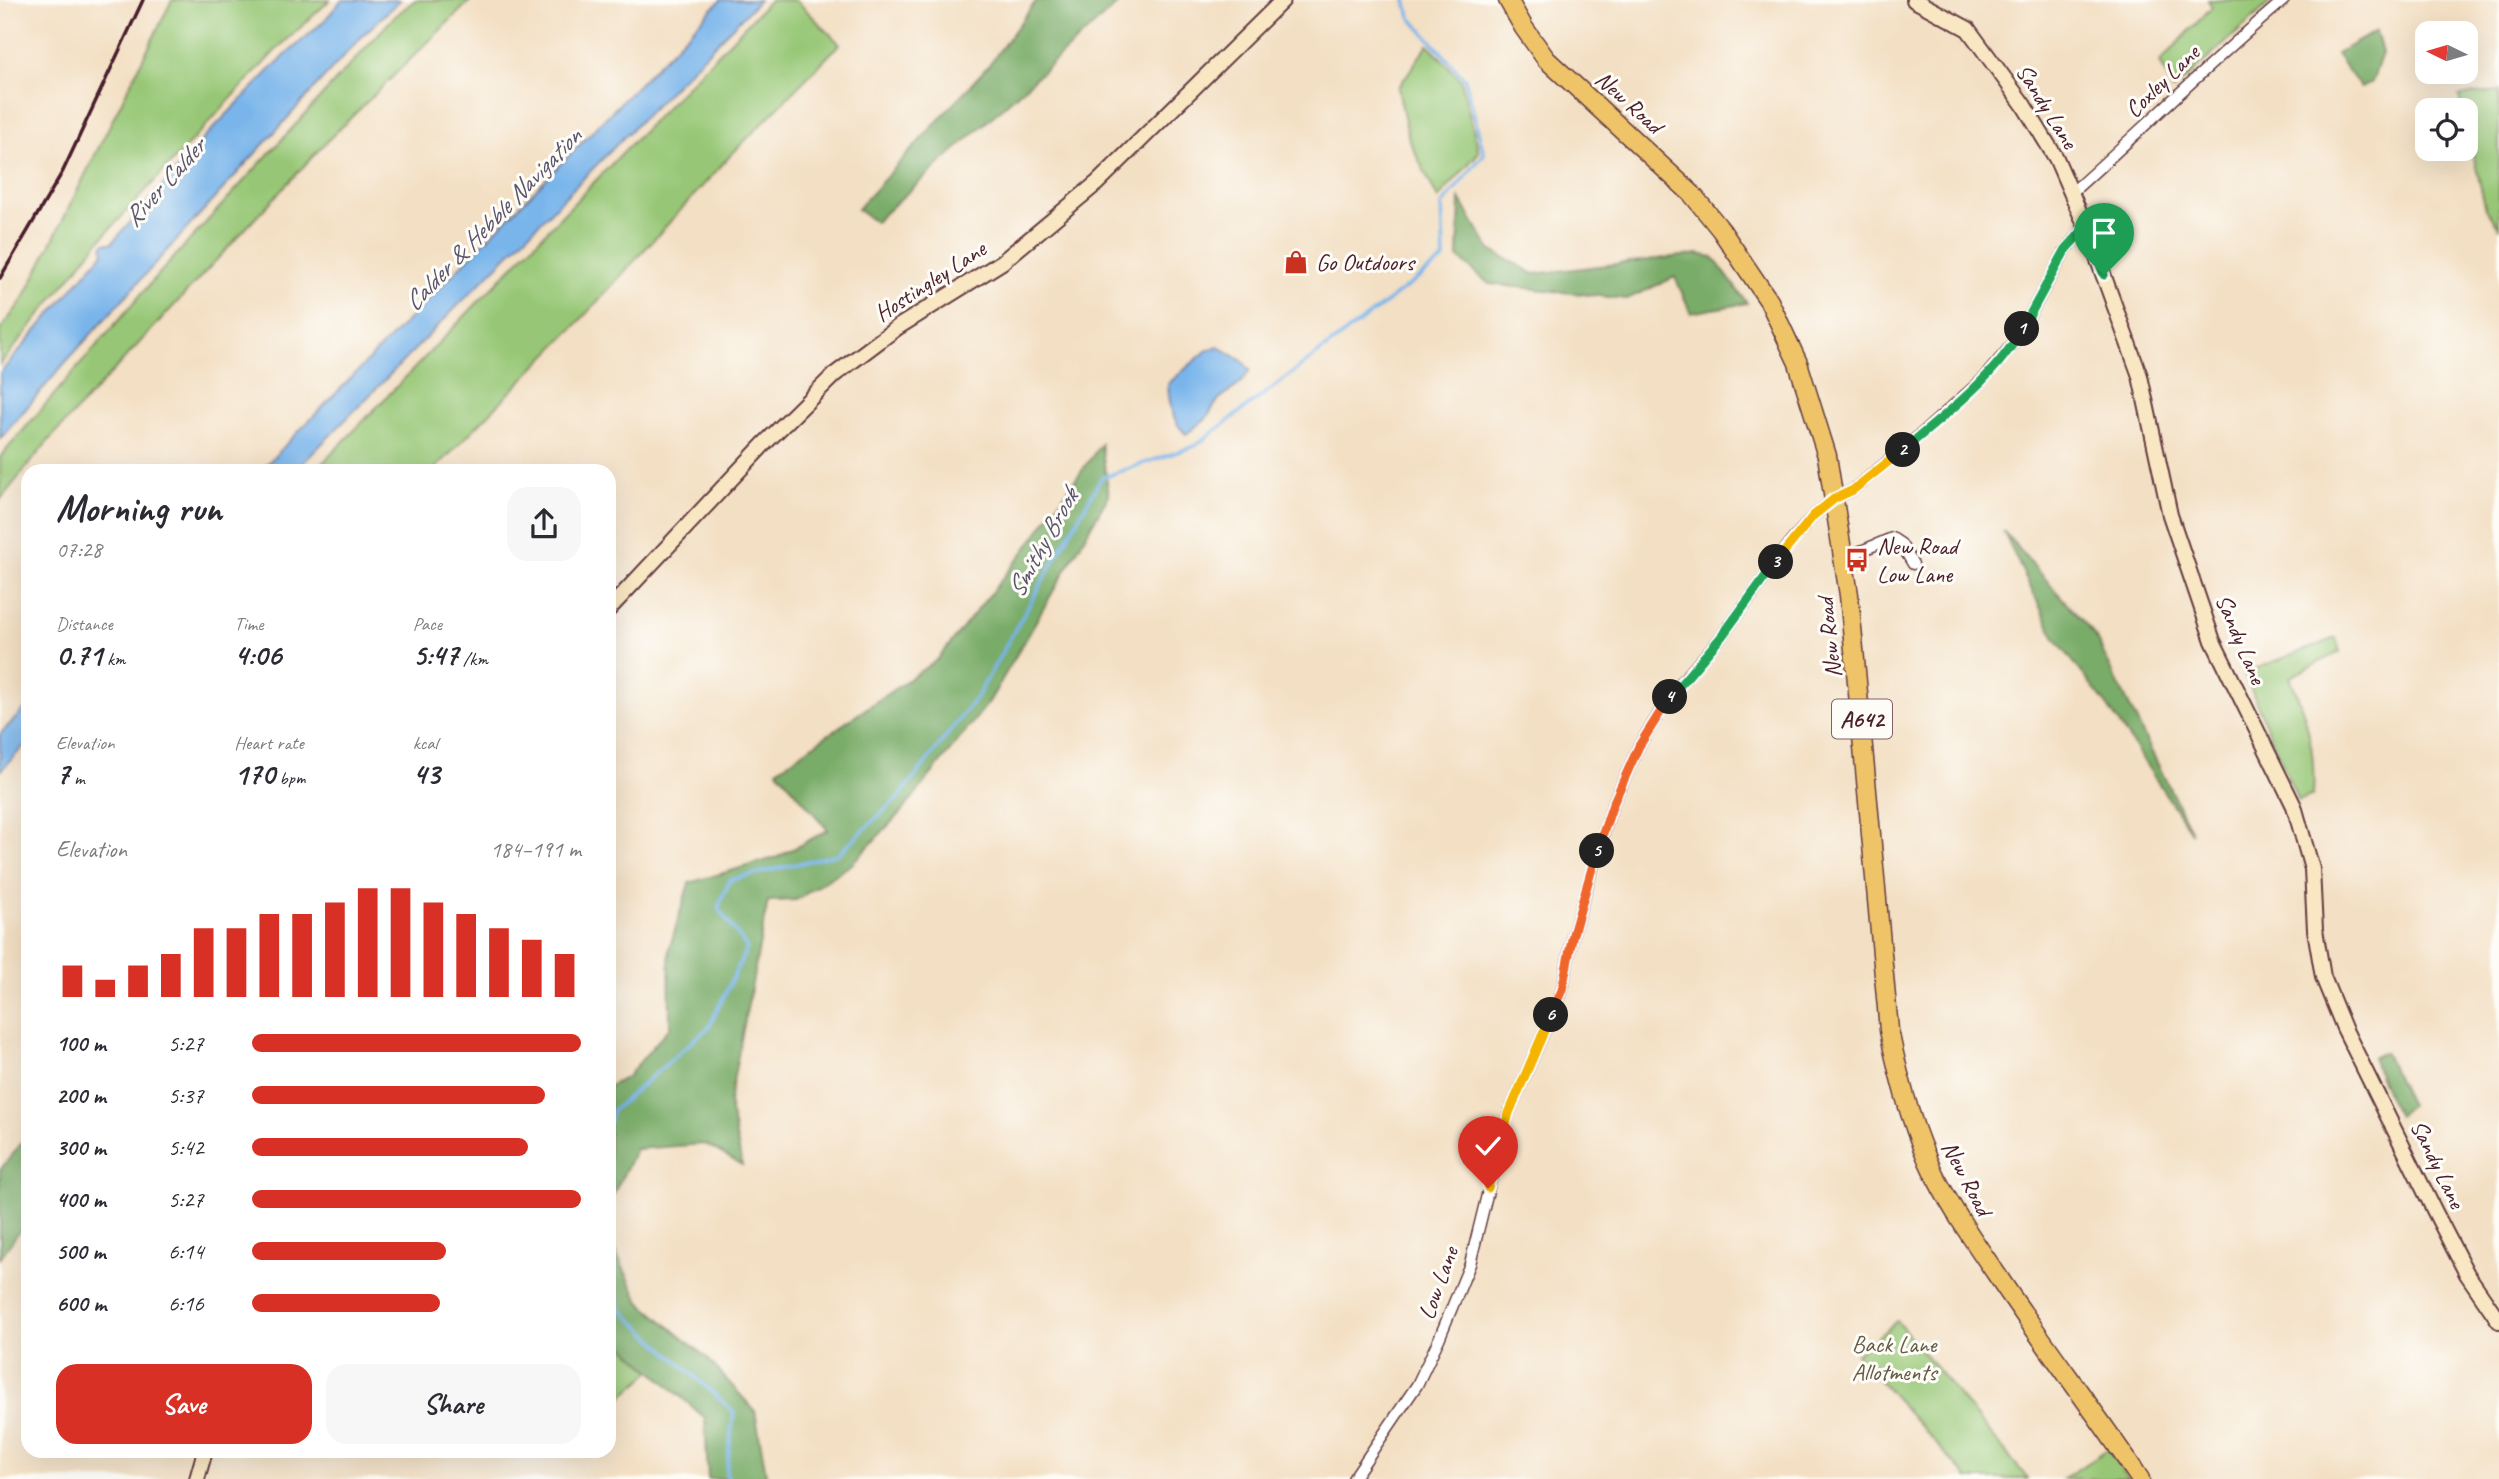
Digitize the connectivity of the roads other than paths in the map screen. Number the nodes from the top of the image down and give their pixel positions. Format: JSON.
{"nodes":[{"id":1,"x":1283,"y":0,"type":"edge"},
{"id":2,"x":1508,"y":0,"type":"edge"},
{"id":3,"x":1914,"y":0,"type":"edge"},
{"id":4,"x":2284,"y":0,"type":"edge"},
{"id":5,"x":2070,"y":194,"type":"junction"},
{"id":6,"x":2086,"y":227,"type":"junction"},
{"id":7,"x":1834,"y":499,"type":"junction"},
{"id":8,"x":1844,"y":558,"type":"junction"},
{"id":9,"x":1913,"y":564,"type":"dead end"},
{"id":10,"x":616,"y":602,"type":"edge"},
{"id":11,"x":2499,"y":1321,"type":"edge"},
{"id":12,"x":203,"y":1458,"type":"edge"},
{"id":13,"x":197,"y":1479,"type":"edge"},
{"id":14,"x":1353,"y":1479,"type":"edge"},
{"id":15,"x":2140,"y":1479,"type":"edge"}],
"edges":[{"from":1,"to":10,"type":"street","name":"Hostingley Lane"},
{"from":2,"to":7,"type":"highway","name":"New Road","number":"A642"},
{"from":3,"to":5,"type":"street","name":"Sandy Lane"},
{"from":4,"to":5,"type":"street","name":"Coxley Lane"},
{"from":5,"to":6,"type":"street","name":"Sandy Lane"},
{"from":6,"to":7,"type":"street","name":"Low Lane"},
{"from":6,"to":11,"type":"street","name":"Sandy Lane"},
{"from":7,"to":8,"type":"highway","name":"New Road","number":"A642"},
{"from":7,"to":14,"type":"street","name":"Low Lane"},
{"from":8,"to":9,"type":"street"},
{"from":8,"to":15,"type":"highway","name":"New Road","number":"A642"},
{"from":12,"to":13,"type":"street"}]}
